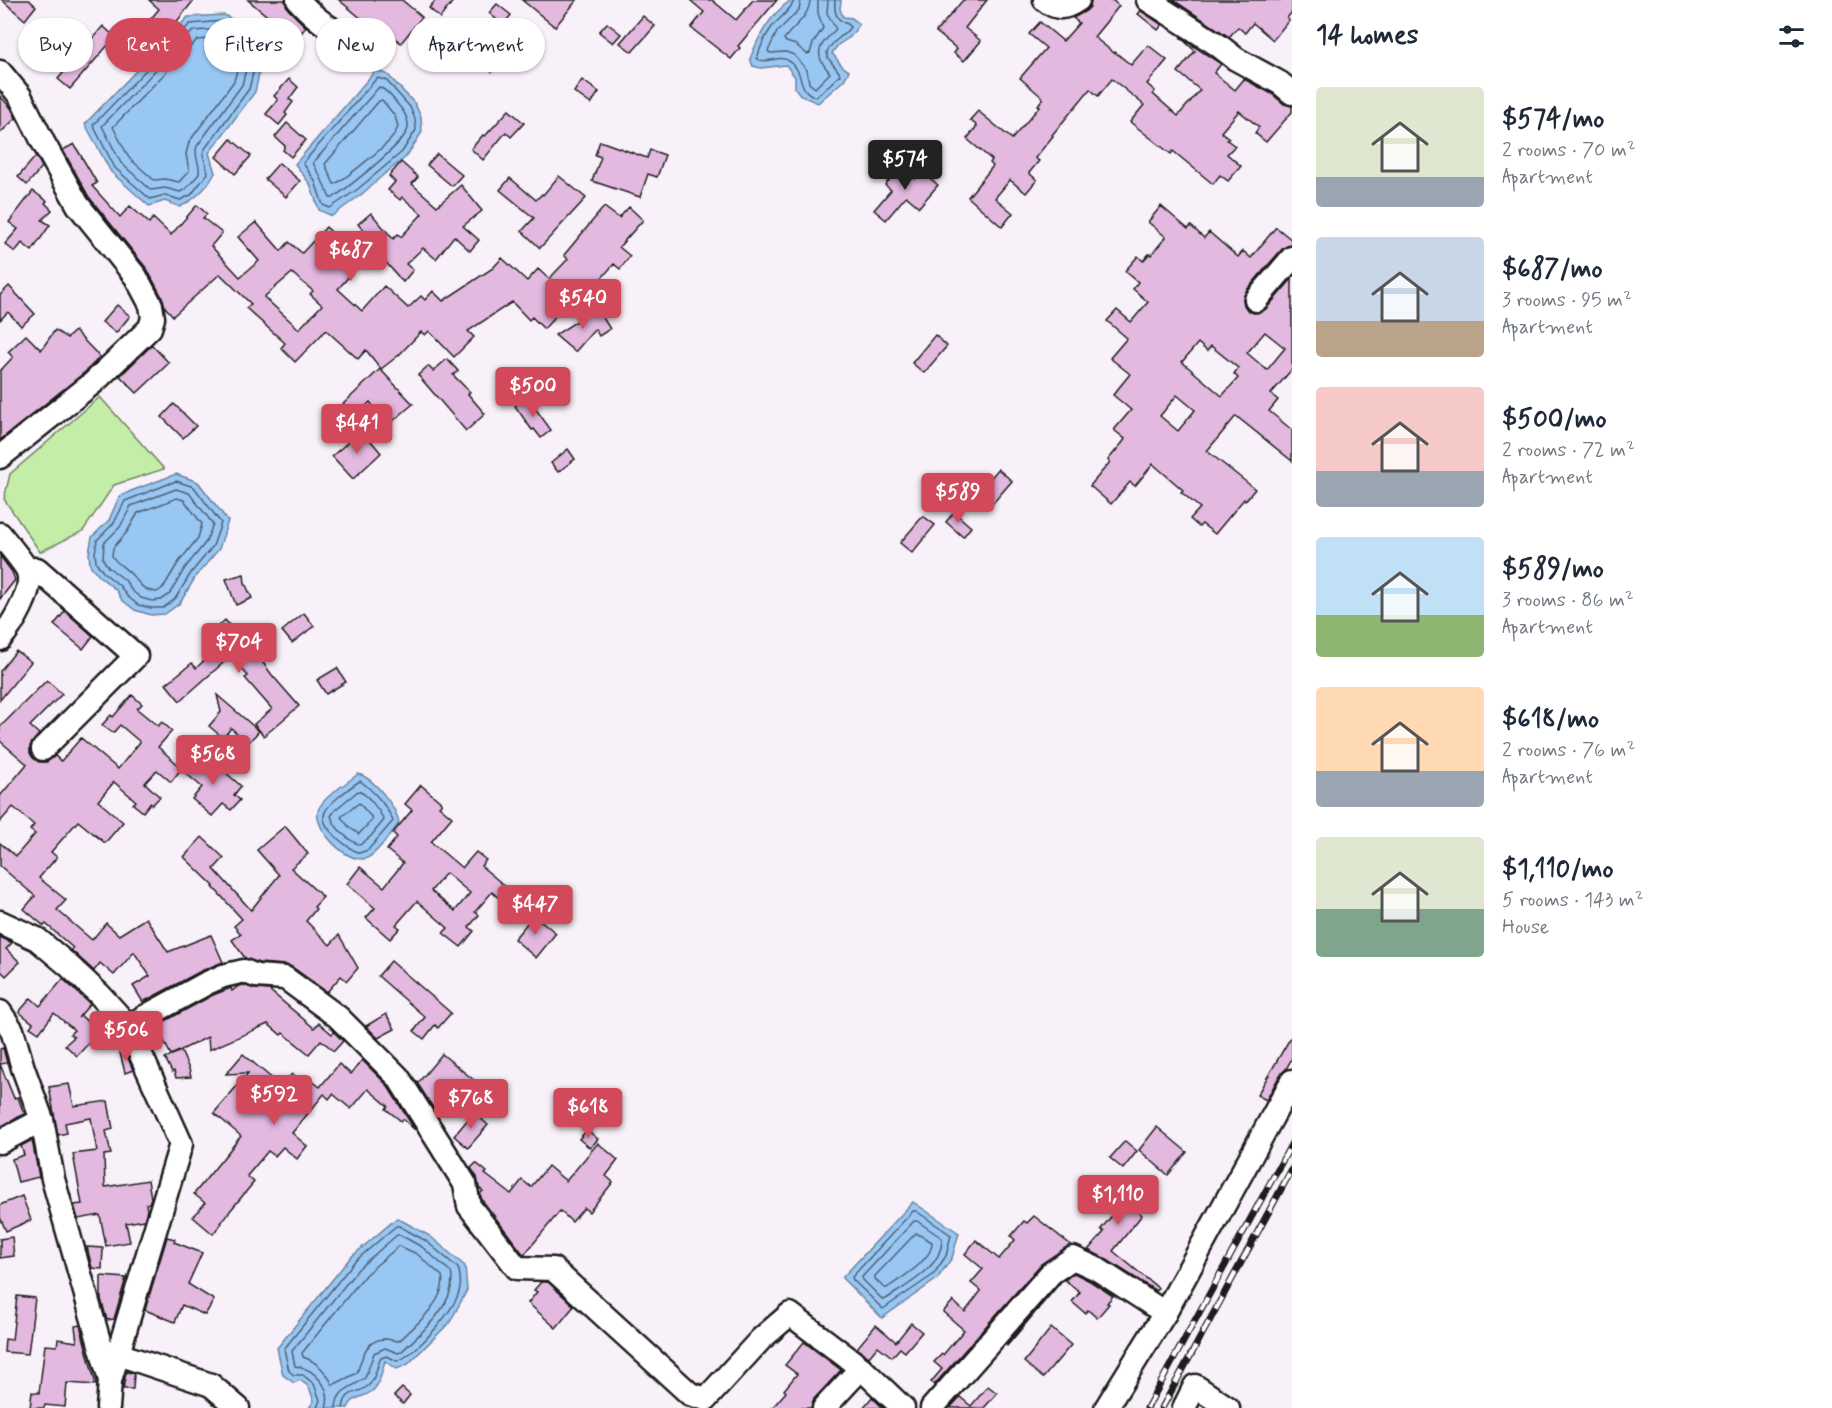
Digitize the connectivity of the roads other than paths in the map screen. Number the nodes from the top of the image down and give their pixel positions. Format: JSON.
{"nodes":[{"id":1,"x":298,"y":0,"type":"edge"},
{"id":2,"x":1045,"y":0,"type":"edge"},
{"id":3,"x":1078,"y":0,"type":"edge"},
{"id":4,"x":1148,"y":0,"type":"edge"},
{"id":5,"x":317,"y":18,"type":"edge"},
{"id":6,"x":0,"y":72,"type":"edge"},
{"id":7,"x":1292,"y":93,"type":"edge"},
{"id":8,"x":1292,"y":258,"type":"edge"},
{"id":9,"x":1256,"y":300,"type":"dead end"},
{"id":10,"x":0,"y":457,"type":"edge"},
{"id":11,"x":0,"y":534,"type":"edge"},
{"id":12,"x":28,"y":570,"type":"junction"},
{"id":13,"x":0,"y":639,"type":"edge"},
{"id":14,"x":43,"y":749,"type":"dead end"},
{"id":15,"x":0,"y":922,"type":"edge"},
{"id":16,"x":4,"y":1024,"type":"edge"},
{"id":17,"x":128,"y":1026,"type":"junction"},
{"id":18,"x":1292,"y":1081,"type":"edge"},
{"id":19,"x":42,"y":1120,"type":"junction"},
{"id":20,"x":0,"y":1142,"type":"edge"},
{"id":21,"x":1165,"y":1313,"type":"junction"},
{"id":22,"x":118,"y":1354,"type":"junction"},
{"id":23,"x":861,"y":1368,"type":"junction"},
{"id":24,"x":110,"y":1380,"type":"junction"},
{"id":25,"x":108,"y":1408,"type":"edge"},
{"id":26,"x":237,"y":1408,"type":"edge"},
{"id":27,"x":824,"y":1408,"type":"edge"},
{"id":28,"x":903,"y":1408,"type":"edge"},
{"id":29,"x":932,"y":1408,"type":"edge"},
{"id":30,"x":1106,"y":1408,"type":"edge"},
{"id":31,"x":1184,"y":1408,"type":"edge"},
{"id":32,"x":1228,"y":1408,"type":"edge"}],
"edges":[{"from":1,"to":5,"type":"street"},
{"from":2,"to":3,"type":"street"},
{"from":4,"to":7,"type":"street"},
{"from":6,"to":10,"type":"street"},
{"from":8,"to":9,"type":"street"},
{"from":11,"to":12,"type":"street"},
{"from":12,"to":13,"type":"street"},
{"from":12,"to":14,"type":"street"},
{"from":15,"to":17,"type":"street"},
{"from":16,"to":19,"type":"street"},
{"from":17,"to":22,"type":"street"},
{"from":17,"to":23,"type":"street"},
{"from":18,"to":21,"type":"street"},
{"from":19,"to":20,"type":"street"},
{"from":19,"to":24,"type":"street"},
{"from":21,"to":29,"type":"street"},
{"from":21,"to":30,"type":"street"},
{"from":22,"to":24,"type":"street"},
{"from":22,"to":26,"type":"street"},
{"from":23,"to":27,"type":"street"},
{"from":23,"to":28,"type":"street"},
{"from":24,"to":25,"type":"street"},
{"from":31,"to":32,"type":"street"}]}
